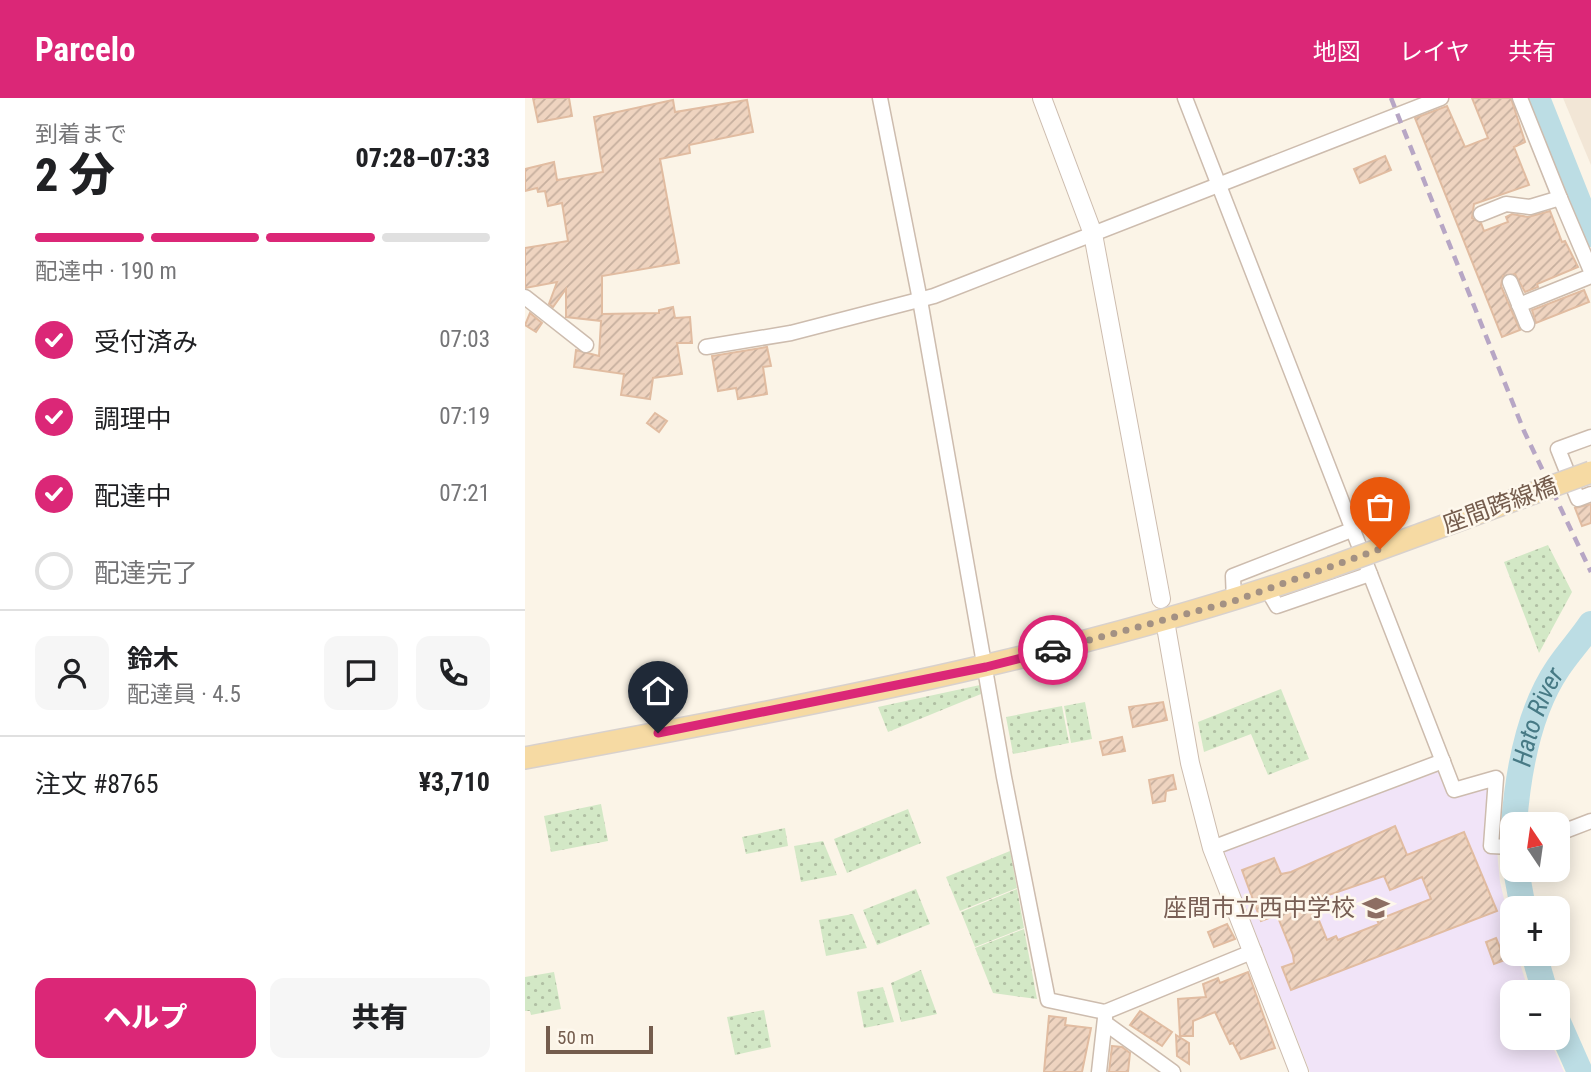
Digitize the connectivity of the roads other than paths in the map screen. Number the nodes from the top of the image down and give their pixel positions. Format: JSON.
{"nodes":[{"id":1,"x":880,"y":98,"type":"edge"},
{"id":2,"x":1042,"y":98,"type":"edge"},
{"id":3,"x":1185,"y":98,"type":"edge"},
{"id":4,"x":1441,"y":98,"type":"edge"},
{"id":5,"x":1520,"y":98,"type":"edge"},
{"id":6,"x":1217,"y":184,"type":"junction"},
{"id":7,"x":1560,"y":198,"type":"junction"},
{"id":8,"x":1481,"y":214,"type":"dead end"},
{"id":9,"x":1093,"y":234,"type":"junction"},
{"id":10,"x":1591,"y":274,"type":"edge"},
{"id":11,"x":1510,"y":282,"type":"dead end"},
{"id":12,"x":525,"y":297,"type":"edge"},
{"id":13,"x":920,"y":300,"type":"junction"},
{"id":14,"x":1519,"y":305,"type":"junction"},
{"id":15,"x":1527,"y":324,"type":"dead end"},
{"id":16,"x":586,"y":345,"type":"dead end"},
{"id":17,"x":706,"y":347,"type":"dead end"},
{"id":18,"x":1591,"y":437,"type":"edge"},
{"id":19,"x":1591,"y":472,"type":"edge"},
{"id":20,"x":1591,"y":494,"type":"edge"},
{"id":21,"x":1354,"y":528,"type":"junction"},
{"id":22,"x":1370,"y":574,"type":"junction"},
{"id":23,"x":1268,"y":589,"type":"junction"},
{"id":24,"x":1234,"y":601,"type":"junction"},
{"id":25,"x":1163,"y":610,"type":"junction"},
{"id":26,"x":986,"y":667,"type":"junction"},
{"id":27,"x":525,"y":758,"type":"edge"},
{"id":28,"x":1443,"y":761,"type":"junction"},
{"id":29,"x":1591,"y":821,"type":"edge"},
{"id":30,"x":1570,"y":829,"type":"edge"},
{"id":31,"x":1500,"y":846,"type":"edge"},
{"id":32,"x":1212,"y":848,"type":"junction"},
{"id":33,"x":1254,"y":951,"type":"junction"},
{"id":34,"x":1105,"y":1018,"type":"junction"},
{"id":35,"x":1099,"y":1072,"type":"edge"},
{"id":36,"x":1174,"y":1072,"type":"edge"},
{"id":37,"x":1299,"y":1072,"type":"edge"}],
"edges":[{"from":1,"to":13,"type":"street"},
{"from":2,"to":9,"type":"street"},
{"from":3,"to":6,"type":"street"},
{"from":4,"to":6,"type":"street"},
{"from":5,"to":7,"type":"street"},
{"from":6,"to":9,"type":"street"},
{"from":6,"to":21,"type":"street"},
{"from":7,"to":8,"type":"street"},
{"from":7,"to":10,"type":"street"},
{"from":9,"to":13,"type":"street"},
{"from":9,"to":25,"type":"street"},
{"from":10,"to":14,"type":"street"},
{"from":11,"to":14,"type":"street"},
{"from":12,"to":16,"type":"street"},
{"from":13,"to":17,"type":"street"},
{"from":13,"to":26,"type":"street"},
{"from":14,"to":15,"type":"street"},
{"from":18,"to":20,"type":"street"},
{"from":19,"to":23,"type":"main road","name":"座間跨線橋","bridge":true},
{"from":21,"to":22,"type":"street"},
{"from":21,"to":24,"type":"street"},
{"from":22,"to":23,"type":"street"},
{"from":22,"to":28,"type":"street"},
{"from":23,"to":24,"type":"main road","name":"座間跨線橋"},
{"from":24,"to":25,"type":"main road","name":"座間跨線橋"},
{"from":25,"to":26,"type":"main road","name":"座間跨線橋"},
{"from":25,"to":32,"type":"street"},
{"from":26,"to":27,"type":"main road","name":"座間跨線橋"},
{"from":26,"to":34,"type":"street"},
{"from":28,"to":31,"type":"street"},
{"from":28,"to":32,"type":"street"},
{"from":29,"to":30,"type":"street"},
{"from":32,"to":33,"type":"street"},
{"from":33,"to":34,"type":"street"},
{"from":33,"to":37,"type":"street"},
{"from":34,"to":35,"type":"street"},
{"from":34,"to":36,"type":"street"}]}
